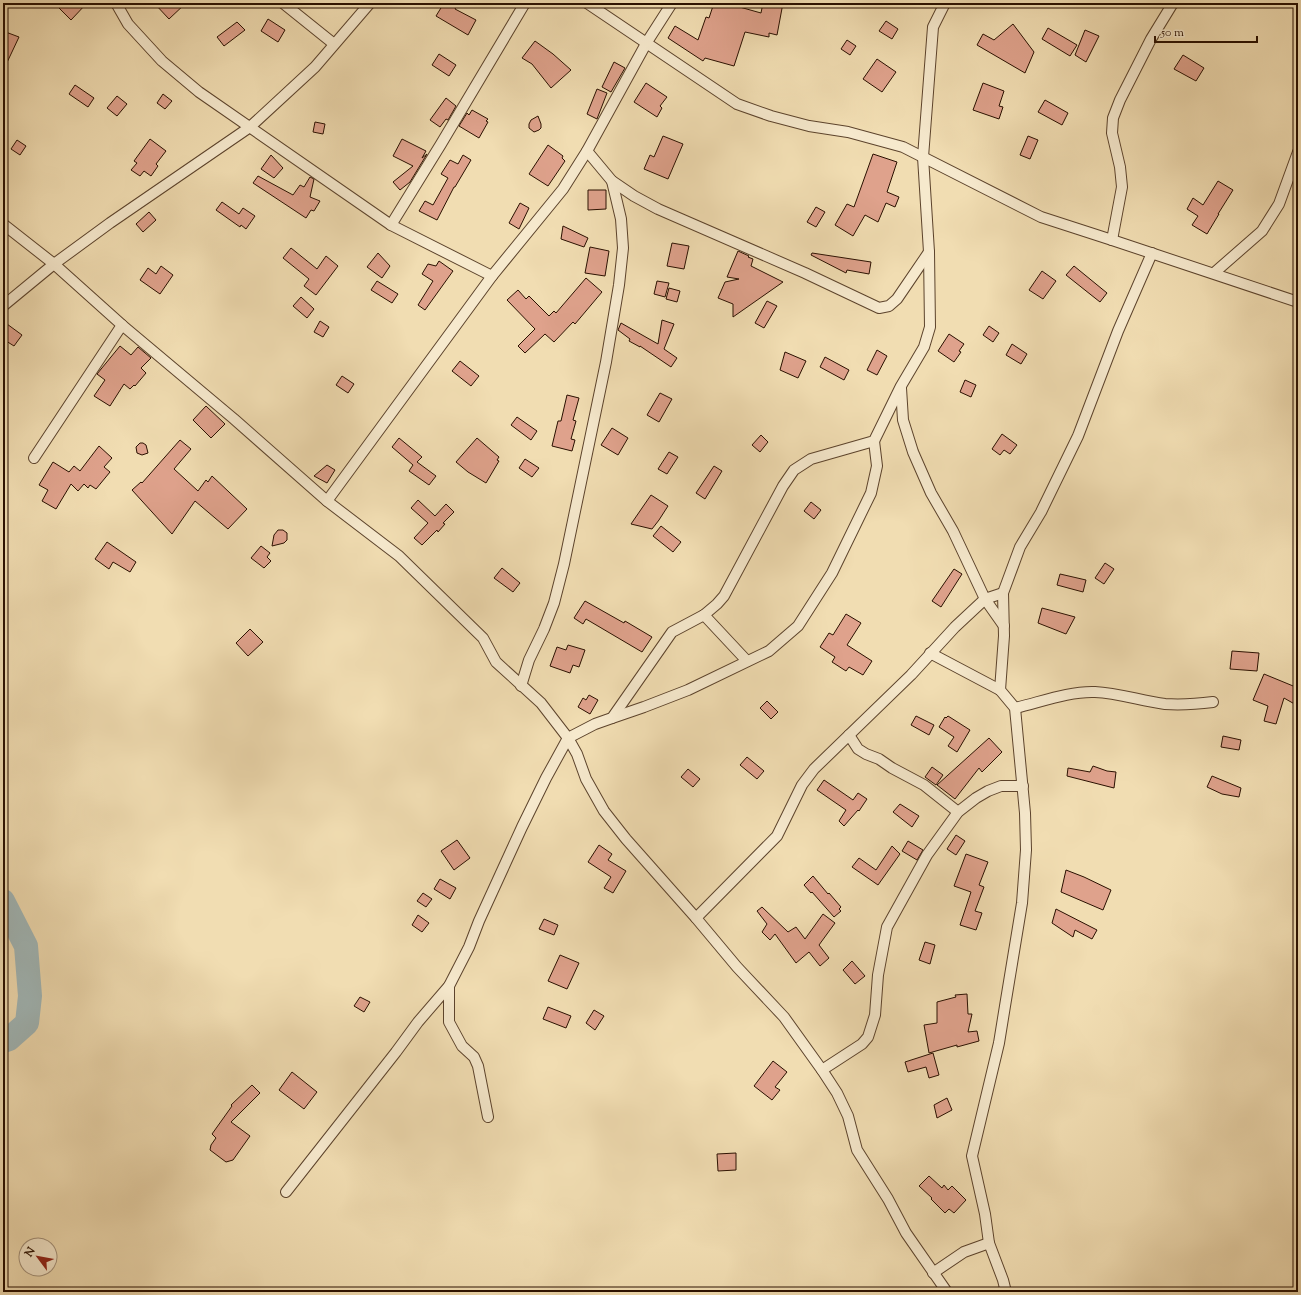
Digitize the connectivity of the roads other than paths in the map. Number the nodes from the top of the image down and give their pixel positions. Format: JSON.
{"nodes":[{"id":1,"x":116,"y":3,"type":"edge"},
{"id":2,"x":283,"y":3,"type":"edge"},
{"id":3,"x":370,"y":3,"type":"edge"},
{"id":4,"x":526,"y":3,"type":"edge"},
{"id":5,"x":587,"y":3,"type":"edge"},
{"id":6,"x":672,"y":3,"type":"edge"},
{"id":7,"x":945,"y":3,"type":"edge"},
{"id":8,"x":1173,"y":3,"type":"edge"},
{"id":9,"x":647,"y":42,"type":"junction"},
{"id":10,"x":334,"y":44,"type":"junction"},
{"id":11,"x":250,"y":127,"type":"junction"},
{"id":12,"x":587,"y":151,"type":"junction"},
{"id":13,"x":1298,"y":152,"type":"edge"},
{"id":14,"x":923,"y":157,"type":"junction"},
{"id":15,"x":612,"y":181,"type":"junction"},
{"id":16,"x":3,"y":224,"type":"edge"},
{"id":17,"x":391,"y":225,"type":"junction"},
{"id":18,"x":1112,"y":240,"type":"junction"},
{"id":19,"x":929,"y":252,"type":"junction"},
{"id":20,"x":1152,"y":253,"type":"junction"},
{"id":21,"x":54,"y":264,"type":"junction"},
{"id":22,"x":1214,"y":273,"type":"junction"},
{"id":23,"x":492,"y":276,"type":"junction"},
{"id":24,"x":1298,"y":302,"type":"edge"},
{"id":25,"x":3,"y":306,"type":"edge"},
{"id":26,"x":122,"y":325,"type":"junction"},
{"id":27,"x":901,"y":386,"type":"junction"},
{"id":28,"x":874,"y":440,"type":"junction"},
{"id":29,"x":34,"y":458,"type":"dead end"},
{"id":30,"x":327,"y":501,"type":"junction"},
{"id":31,"x":1003,"y":593,"type":"junction"},
{"id":32,"x":986,"y":599,"type":"junction"},
{"id":33,"x":704,"y":615,"type":"junction"},
{"id":34,"x":1004,"y":626,"type":"junction"},
{"id":35,"x":930,"y":653,"type":"junction"},
{"id":36,"x":747,"y":661,"type":"junction"},
{"id":37,"x":521,"y":686,"type":"junction"},
{"id":38,"x":1000,"y":690,"type":"junction"},
{"id":39,"x":1213,"y":702,"type":"dead end"},
{"id":40,"x":1015,"y":708,"type":"junction"},
{"id":41,"x":612,"y":718,"type":"junction"},
{"id":42,"x":849,"y":736,"type":"junction"},
{"id":43,"x":568,"y":738,"type":"junction"},
{"id":44,"x":1023,"y":786,"type":"junction"},
{"id":45,"x":958,"y":812,"type":"junction"},
{"id":46,"x":696,"y":918,"type":"junction"},
{"id":47,"x":449,"y":986,"type":"junction"},
{"id":48,"x":822,"y":1070,"type":"junction"},
{"id":49,"x":488,"y":1118,"type":"dead end"},
{"id":50,"x":286,"y":1192,"type":"dead end"},
{"id":51,"x":989,"y":1243,"type":"junction"},
{"id":52,"x":933,"y":1273,"type":"junction"},
{"id":53,"x":947,"y":1292,"type":"edge"},
{"id":54,"x":1006,"y":1292,"type":"edge"}],
"edges":[{"from":1,"to":11,"type":"street"},
{"from":2,"to":10,"type":"street"},
{"from":3,"to":10,"type":"street"},
{"from":4,"to":17,"type":"street"},
{"from":5,"to":9,"type":"street"},
{"from":6,"to":9,"type":"street"},
{"from":7,"to":14,"type":"street"},
{"from":8,"to":18,"type":"street"},
{"from":9,"to":12,"type":"street"},
{"from":9,"to":14,"type":"street"},
{"from":10,"to":11,"type":"street"},
{"from":11,"to":17,"type":"street"},
{"from":11,"to":21,"type":"street"},
{"from":12,"to":15,"type":"street"},
{"from":12,"to":23,"type":"street"},
{"from":13,"to":22,"type":"street"},
{"from":14,"to":18,"type":"street"},
{"from":14,"to":19,"type":"street"},
{"from":15,"to":19,"type":"street"},
{"from":15,"to":37,"type":"street"},
{"from":16,"to":21,"type":"street"},
{"from":17,"to":23,"type":"street"},
{"from":18,"to":20,"type":"street"},
{"from":19,"to":27,"type":"street"},
{"from":20,"to":22,"type":"street"},
{"from":20,"to":31,"type":"street"},
{"from":21,"to":25,"type":"street"},
{"from":21,"to":26,"type":"street"},
{"from":22,"to":24,"type":"street"},
{"from":23,"to":30,"type":"street"},
{"from":26,"to":29,"type":"street"},
{"from":26,"to":30,"type":"street"},
{"from":27,"to":28,"type":"street"},
{"from":27,"to":32,"type":"street"},
{"from":28,"to":33,"type":"street"},
{"from":28,"to":36,"type":"street"},
{"from":30,"to":37,"type":"street"},
{"from":31,"to":32,"type":"street"},
{"from":31,"to":34,"type":"street"},
{"from":32,"to":34,"type":"street"},
{"from":32,"to":35,"type":"street"},
{"from":33,"to":36,"type":"street"},
{"from":33,"to":41,"type":"street"},
{"from":34,"to":38,"type":"street"},
{"from":35,"to":38,"type":"street"},
{"from":35,"to":42,"type":"street"},
{"from":36,"to":41,"type":"street"},
{"from":37,"to":43,"type":"street"},
{"from":38,"to":40,"type":"street"},
{"from":39,"to":40,"type":"street"},
{"from":40,"to":44,"type":"street"},
{"from":41,"to":43,"type":"street"},
{"from":42,"to":45,"type":"street"},
{"from":42,"to":46,"type":"street"},
{"from":43,"to":46,"type":"street"},
{"from":43,"to":47,"type":"street"},
{"from":44,"to":45,"type":"street"},
{"from":44,"to":51,"type":"street"},
{"from":45,"to":48,"type":"street"},
{"from":46,"to":48,"type":"street"},
{"from":47,"to":49,"type":"street"},
{"from":47,"to":50,"type":"street"},
{"from":48,"to":52,"type":"street"},
{"from":51,"to":52,"type":"street"},
{"from":51,"to":54,"type":"street"},
{"from":52,"to":53,"type":"street"}]}
